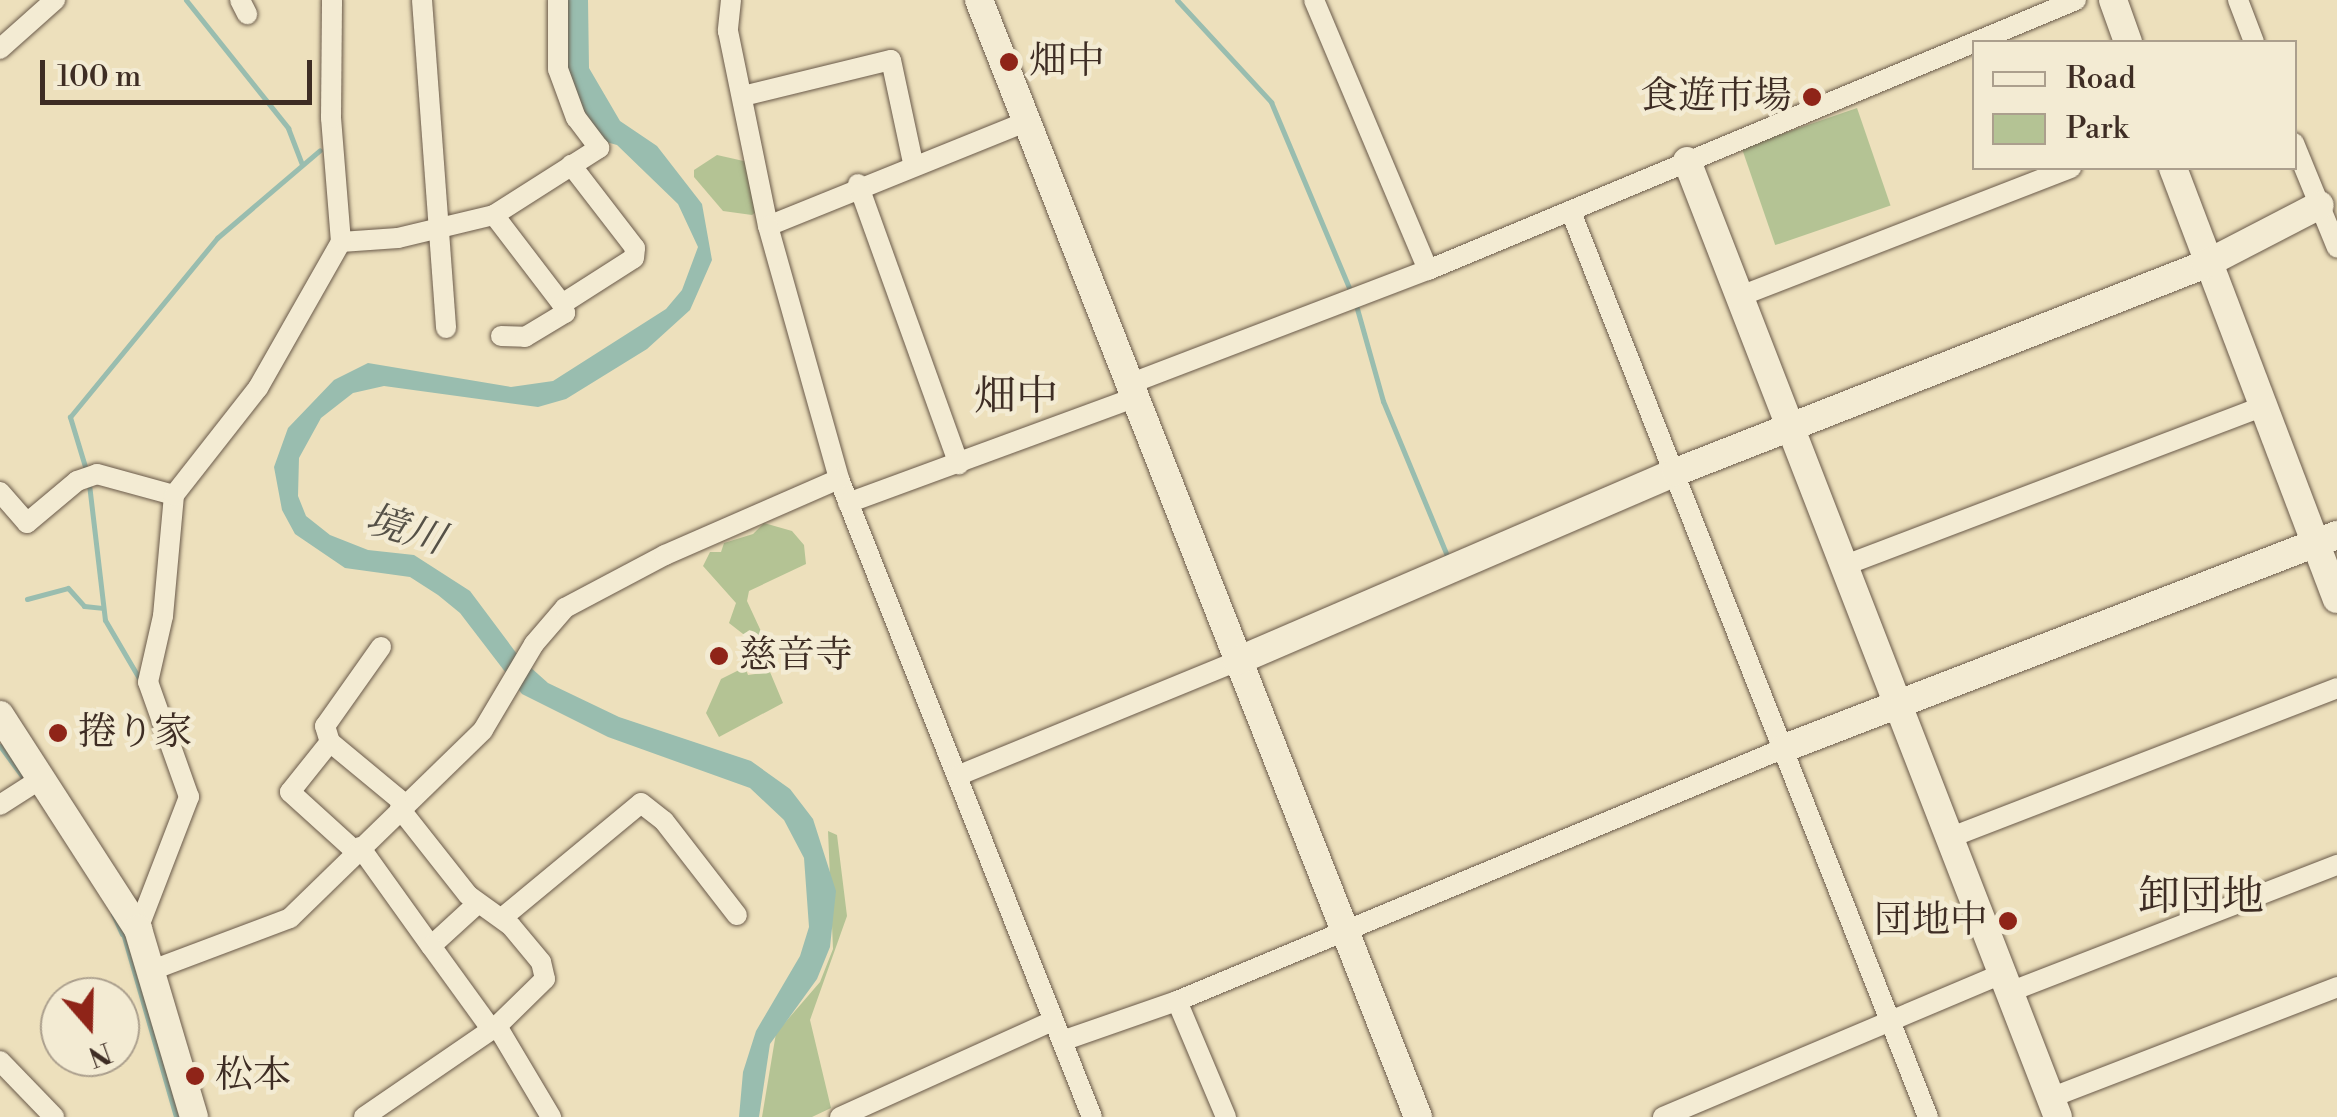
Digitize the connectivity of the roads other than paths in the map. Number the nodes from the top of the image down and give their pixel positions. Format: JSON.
{"nodes":[{"id":1,"x":422,"y":0,"type":"edge"},
{"id":2,"x":558,"y":0,"type":"edge"},
{"id":3,"x":731,"y":0,"type":"edge"},
{"id":4,"x":979,"y":0,"type":"edge"},
{"id":5,"x":1314,"y":0,"type":"edge"},
{"id":6,"x":2076,"y":0,"type":"edge"},
{"id":7,"x":2113,"y":0,"type":"edge"},
{"id":8,"x":2238,"y":0,"type":"edge"},
{"id":9,"x":51,"y":1,"type":"edge"},
{"id":10,"x":339,"y":1,"type":"edge"},
{"id":11,"x":1980,"y":40,"type":"edge"},
{"id":12,"x":2127,"y":40,"type":"edge"},
{"id":13,"x":2253,"y":40,"type":"edge"},
{"id":14,"x":1972,"y":43,"type":"edge"},
{"id":15,"x":0,"y":49,"type":"edge"},
{"id":16,"x":743,"y":96,"type":"junction"},
{"id":17,"x":1024,"y":123,"type":"junction"},
{"id":18,"x":2297,"y":147,"type":"edge"},
{"id":19,"x":913,"y":162,"type":"junction"},
{"id":20,"x":1687,"y":162,"type":"junction"},
{"id":21,"x":571,"y":165,"type":"junction"},
{"id":22,"x":2065,"y":170,"type":"edge"},
{"id":23,"x":2174,"y":170,"type":"edge"},
{"id":24,"x":858,"y":184,"type":"junction"},
{"id":25,"x":2328,"y":202,"type":"edge"},
{"id":26,"x":1571,"y":212,"type":"junction"},
{"id":27,"x":494,"y":215,"type":"junction"},
{"id":28,"x":768,"y":226,"type":"junction"},
{"id":29,"x":436,"y":228,"type":"junction"},
{"id":30,"x":341,"y":242,"type":"junction"},
{"id":31,"x":2337,"y":248,"type":"edge"},
{"id":32,"x":2206,"y":264,"type":"junction"},
{"id":33,"x":1428,"y":270,"type":"junction"},
{"id":34,"x":1743,"y":295,"type":"junction"},
{"id":35,"x":562,"y":304,"type":"junction"},
{"id":36,"x":446,"y":328,"type":"dead end"},
{"id":37,"x":502,"y":336,"type":"dead end"},
{"id":38,"x":1131,"y":391,"type":"junction"},
{"id":39,"x":2262,"y":408,"type":"junction"},
{"id":40,"x":1794,"y":425,"type":"junction"},
{"id":41,"x":959,"y":464,"type":"junction"},
{"id":42,"x":1676,"y":472,"type":"junction"},
{"id":43,"x":839,"y":479,"type":"junction"},
{"id":44,"x":0,"y":492,"type":"edge"},
{"id":45,"x":174,"y":495,"type":"junction"},
{"id":46,"x":848,"y":503,"type":"junction"},
{"id":47,"x":2326,"y":539,"type":"edge"},
{"id":48,"x":1848,"y":564,"type":"junction"},
{"id":49,"x":2337,"y":599,"type":"edge"},
{"id":50,"x":381,"y":647,"type":"dead end"},
{"id":51,"x":1237,"y":661,"type":"junction"},
{"id":52,"x":2337,"y":688,"type":"edge"},
{"id":53,"x":1902,"y":701,"type":"junction"},
{"id":54,"x":0,"y":715,"type":"edge"},
{"id":55,"x":330,"y":742,"type":"junction"},
{"id":56,"x":1782,"y":750,"type":"junction"},
{"id":57,"x":957,"y":776,"type":"junction"},
{"id":58,"x":42,"y":778,"type":"junction"},
{"id":59,"x":0,"y":804,"type":"edge"},
{"id":60,"x":403,"y":807,"type":"junction"},
{"id":61,"x":1954,"y":836,"type":"junction"},
{"id":62,"x":358,"y":849,"type":"junction"},
{"id":63,"x":2337,"y":866,"type":"edge"},
{"id":64,"x":477,"y":904,"type":"junction"},
{"id":65,"x":738,"y":915,"type":"dead end"},
{"id":66,"x":502,"y":918,"type":"junction"},
{"id":67,"x":138,"y":929,"type":"junction"},
{"id":68,"x":1344,"y":932,"type":"junction"},
{"id":69,"x":432,"y":946,"type":"junction"},
{"id":70,"x":152,"y":970,"type":"junction"},
{"id":71,"x":2009,"y":982,"type":"junction"},
{"id":72,"x":2337,"y":986,"type":"edge"},
{"id":73,"x":1177,"y":1002,"type":"junction"},
{"id":74,"x":1890,"y":1016,"type":"junction"},
{"id":75,"x":494,"y":1028,"type":"junction"},
{"id":76,"x":1057,"y":1031,"type":"junction"},
{"id":77,"x":0,"y":1061,"type":"edge"},
{"id":78,"x":2054,"y":1107,"type":"edge"},
{"id":79,"x":54,"y":1117,"type":"edge"},
{"id":80,"x":194,"y":1117,"type":"edge"},
{"id":81,"x":364,"y":1117,"type":"edge"},
{"id":82,"x":551,"y":1117,"type":"edge"},
{"id":83,"x":840,"y":1117,"type":"edge"},
{"id":84,"x":1092,"y":1117,"type":"edge"},
{"id":85,"x":1226,"y":1117,"type":"edge"},
{"id":86,"x":1418,"y":1117,"type":"edge"},
{"id":87,"x":1663,"y":1117,"type":"edge"},
{"id":88,"x":1928,"y":1117,"type":"edge"}],
"edges":[{"from":1,"to":29,"type":"street"},
{"from":2,"to":21,"type":"street"},
{"from":3,"to":16,"type":"street"},
{"from":4,"to":17,"type":"street"},
{"from":5,"to":33,"type":"street"},
{"from":6,"to":11,"type":"street"},
{"from":7,"to":12,"type":"street"},
{"from":8,"to":13,"type":"street"},
{"from":9,"to":15,"type":"street"},
{"from":10,"to":30,"type":"street"},
{"from":14,"to":20,"type":"street"},
{"from":16,"to":19,"type":"street"},
{"from":16,"to":28,"type":"street"},
{"from":17,"to":19,"type":"street"},
{"from":17,"to":38,"type":"street"},
{"from":18,"to":25,"type":"street"},
{"from":19,"to":24,"type":"street"},
{"from":20,"to":26,"type":"street"},
{"from":20,"to":34,"type":"street"},
{"from":21,"to":27,"type":"street"},
{"from":21,"to":35,"type":"street"},
{"from":22,"to":34,"type":"street"},
{"from":23,"to":32,"type":"street"},
{"from":24,"to":28,"type":"street"},
{"from":24,"to":41,"type":"street"},
{"from":25,"to":31,"type":"street"},
{"from":25,"to":32,"type":"street"},
{"from":26,"to":33,"type":"street"},
{"from":26,"to":42,"type":"street"},
{"from":27,"to":29,"type":"street"},
{"from":27,"to":35,"type":"street"},
{"from":28,"to":43,"type":"street"},
{"from":29,"to":30,"type":"street"},
{"from":29,"to":36,"type":"street"},
{"from":30,"to":45,"type":"street"},
{"from":32,"to":39,"type":"street"},
{"from":32,"to":40,"type":"street"},
{"from":33,"to":38,"type":"street"},
{"from":34,"to":40,"type":"street"},
{"from":35,"to":37,"type":"street"},
{"from":38,"to":41,"type":"street"},
{"from":38,"to":51,"type":"street"},
{"from":39,"to":47,"type":"street"},
{"from":39,"to":48,"type":"street"},
{"from":40,"to":42,"type":"street"},
{"from":40,"to":48,"type":"street"},
{"from":41,"to":46,"type":"street"},
{"from":42,"to":51,"type":"street"},
{"from":42,"to":56,"type":"street"},
{"from":43,"to":46,"type":"street"},
{"from":43,"to":60,"type":"street"},
{"from":44,"to":45,"type":"street"},
{"from":45,"to":67,"type":"street"},
{"from":46,"to":57,"type":"street"},
{"from":47,"to":49,"type":"street"},
{"from":47,"to":53,"type":"street"},
{"from":48,"to":53,"type":"street"},
{"from":50,"to":55,"type":"street"},
{"from":51,"to":57,"type":"street"},
{"from":51,"to":68,"type":"street"},
{"from":52,"to":61,"type":"street"},
{"from":53,"to":56,"type":"street"},
{"from":53,"to":61,"type":"street"},
{"from":54,"to":58,"type":"street"},
{"from":55,"to":60,"type":"street"},
{"from":55,"to":62,"type":"street"},
{"from":56,"to":68,"type":"street"},
{"from":56,"to":74,"type":"street"},
{"from":57,"to":76,"type":"street"},
{"from":58,"to":59,"type":"street"},
{"from":58,"to":67,"type":"street"},
{"from":60,"to":62,"type":"street"},
{"from":60,"to":64,"type":"street"},
{"from":61,"to":71,"type":"street"},
{"from":62,"to":69,"type":"street"},
{"from":62,"to":70,"type":"street"},
{"from":63,"to":71,"type":"street"},
{"from":64,"to":66,"type":"street"},
{"from":64,"to":69,"type":"street"},
{"from":65,"to":66,"type":"street"},
{"from":66,"to":75,"type":"street"},
{"from":67,"to":70,"type":"street"},
{"from":68,"to":73,"type":"street"},
{"from":68,"to":86,"type":"street"},
{"from":69,"to":75,"type":"street"},
{"from":70,"to":80,"type":"street"},
{"from":71,"to":74,"type":"street"},
{"from":71,"to":78,"type":"street"},
{"from":72,"to":78,"type":"street"},
{"from":73,"to":76,"type":"street"},
{"from":73,"to":85,"type":"street"},
{"from":74,"to":87,"type":"street"},
{"from":74,"to":88,"type":"street"},
{"from":75,"to":81,"type":"street"},
{"from":75,"to":82,"type":"street"},
{"from":76,"to":83,"type":"street"},
{"from":76,"to":84,"type":"street"},
{"from":77,"to":79,"type":"street"}]}
